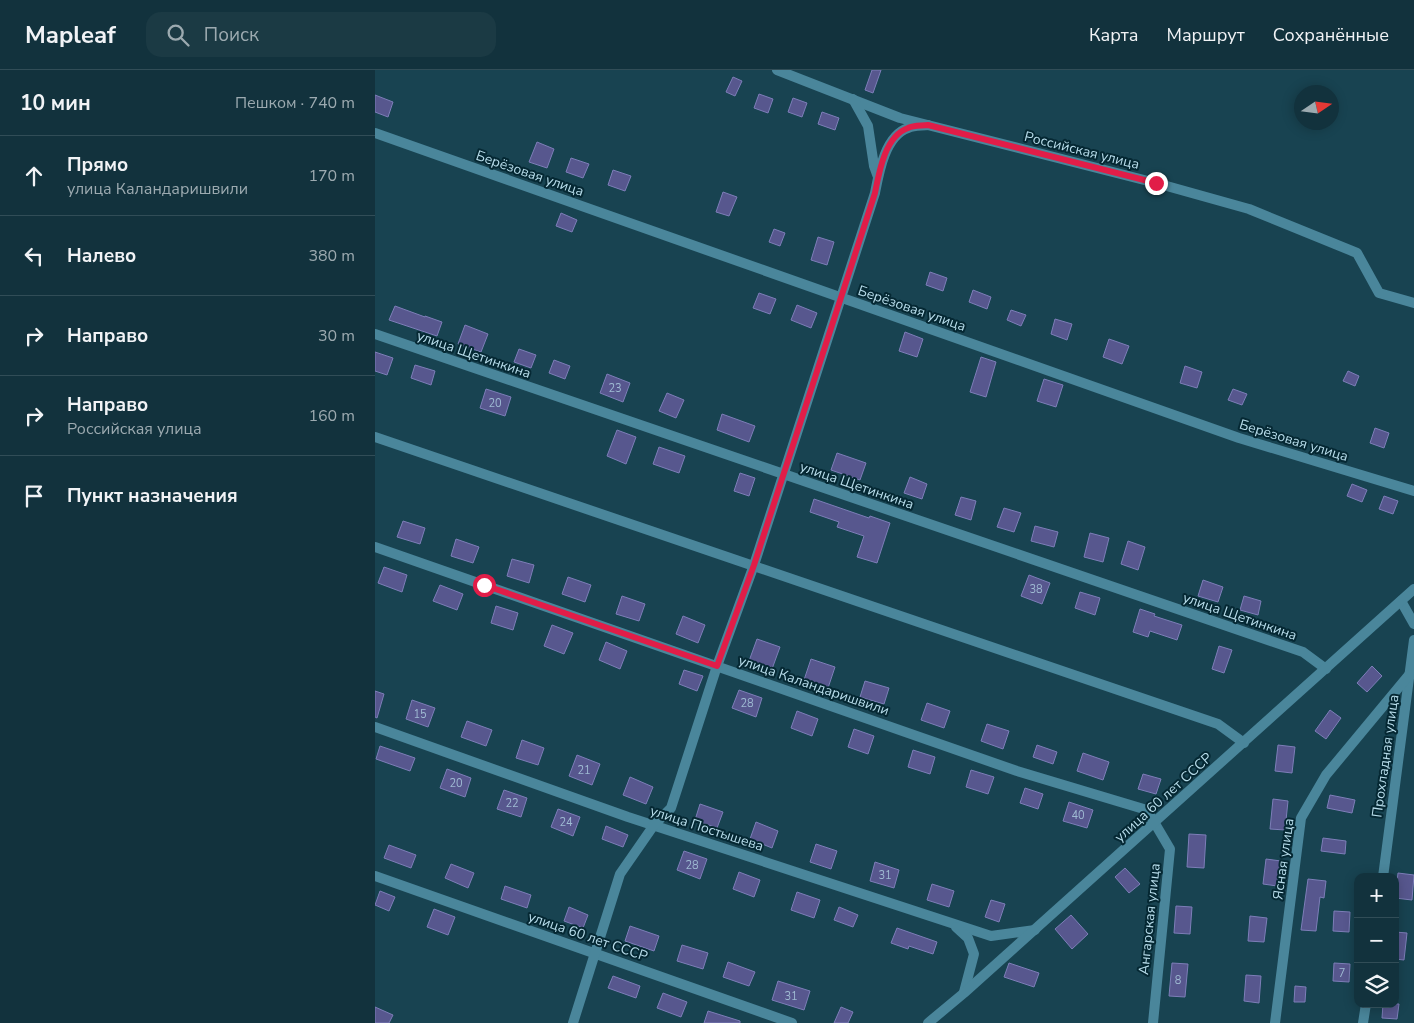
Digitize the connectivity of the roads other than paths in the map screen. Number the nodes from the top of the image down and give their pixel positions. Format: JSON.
{"nodes":[{"id":1,"x":777,"y":70,"type":"edge"},
{"id":2,"x":853,"y":100,"type":"junction"},
{"id":3,"x":928,"y":125,"type":"junction"},
{"id":4,"x":375,"y":133,"type":"edge"},
{"id":5,"x":878,"y":177,"type":"junction"},
{"id":6,"x":841,"y":297,"type":"junction"},
{"id":7,"x":1414,"y":302,"type":"edge"},
{"id":8,"x":375,"y":334,"type":"edge"},
{"id":9,"x":375,"y":437,"type":"edge"},
{"id":10,"x":783,"y":474,"type":"junction"},
{"id":11,"x":1414,"y":491,"type":"edge"},
{"id":12,"x":375,"y":547,"type":"edge"},
{"id":13,"x":754,"y":565,"type":"junction"},
{"id":14,"x":1414,"y":589,"type":"edge"},
{"id":15,"x":1401,"y":602,"type":"junction"},
{"id":16,"x":1414,"y":624,"type":"edge"},
{"id":17,"x":1414,"y":640,"type":"edge"},
{"id":18,"x":717,"y":666,"type":"junction"},
{"id":19,"x":1326,"y":669,"type":"junction"},
{"id":20,"x":1409,"y":675,"type":"junction"},
{"id":21,"x":375,"y":727,"type":"edge"},
{"id":22,"x":1243,"y":743,"type":"junction"},
{"id":23,"x":1155,"y":822,"type":"junction"},
{"id":24,"x":654,"y":825,"type":"junction"},
{"id":25,"x":1384,"y":873,"type":"edge"},
{"id":26,"x":375,"y":877,"type":"edge"},
{"id":27,"x":953,"y":924,"type":"junction"},
{"id":28,"x":1035,"y":930,"type":"junction"},
{"id":29,"x":594,"y":953,"type":"junction"},
{"id":30,"x":964,"y":993,"type":"junction"},
{"id":31,"x":1365,"y":1008,"type":"edge"},
{"id":32,"x":573,"y":1023,"type":"edge"},
{"id":33,"x":792,"y":1023,"type":"edge"},
{"id":34,"x":929,"y":1023,"type":"edge"},
{"id":35,"x":1153,"y":1023,"type":"edge"},
{"id":36,"x":1275,"y":1023,"type":"edge"},
{"id":37,"x":1363,"y":1023,"type":"edge"}],
"edges":[{"from":1,"to":2,"type":"street","name":"Российская улица"},
{"from":2,"to":3,"type":"street","name":"Российская улица"},
{"from":2,"to":5,"type":"street"},
{"from":3,"to":5,"type":"street"},
{"from":3,"to":7,"type":"street","name":"Российская улица"},
{"from":4,"to":6,"type":"street","name":"Берёзовая улица"},
{"from":5,"to":6,"type":"street"},
{"from":6,"to":10,"type":"street"},
{"from":6,"to":11,"type":"street","name":"Берёзовая улица"},
{"from":8,"to":10,"type":"street","name":"улица Щетинкина"},
{"from":9,"to":13,"type":"street"},
{"from":10,"to":13,"type":"street"},
{"from":10,"to":19,"type":"street","name":"улица Щетинкина"},
{"from":12,"to":18,"type":"street","name":"улица Каландаришвили"},
{"from":13,"to":18,"type":"street"},
{"from":13,"to":22,"type":"street"},
{"from":14,"to":15,"type":"street","name":"улица 60 лет СССР"},
{"from":15,"to":16,"type":"street"},
{"from":15,"to":19,"type":"street","name":"улица 60 лет СССР"},
{"from":17,"to":20,"type":"street","name":"Прохладная улица"},
{"from":18,"to":23,"type":"street","name":"улица Каландаришвили"},
{"from":18,"to":24,"type":"street"},
{"from":19,"to":22,"type":"street","name":"улица 60 лет СССР"},
{"from":20,"to":25,"type":"street","name":"Прохладная улица"},
{"from":20,"to":36,"type":"street","name":"Ясная улица"},
{"from":21,"to":24,"type":"street","name":"улица Постышева"},
{"from":22,"to":23,"type":"street","name":"улица 60 лет СССР"},
{"from":23,"to":28,"type":"street","name":"улица 60 лет СССР"},
{"from":23,"to":35,"type":"street","name":"Ангарская улица"},
{"from":24,"to":27,"type":"street","name":"улица Постышева"},
{"from":24,"to":29,"type":"street"},
{"from":26,"to":29,"type":"street","name":"улица 60 лет СССР"},
{"from":27,"to":28,"type":"street","name":"улица Постышева"},
{"from":27,"to":30,"type":"street"},
{"from":28,"to":30,"type":"street","name":"улица 60 лет СССР"},
{"from":29,"to":32,"type":"street"},
{"from":29,"to":33,"type":"street","name":"улица 60 лет СССР"},
{"from":30,"to":34,"type":"street","name":"улица 60 лет СССР"},
{"from":31,"to":37,"type":"street"}]}
